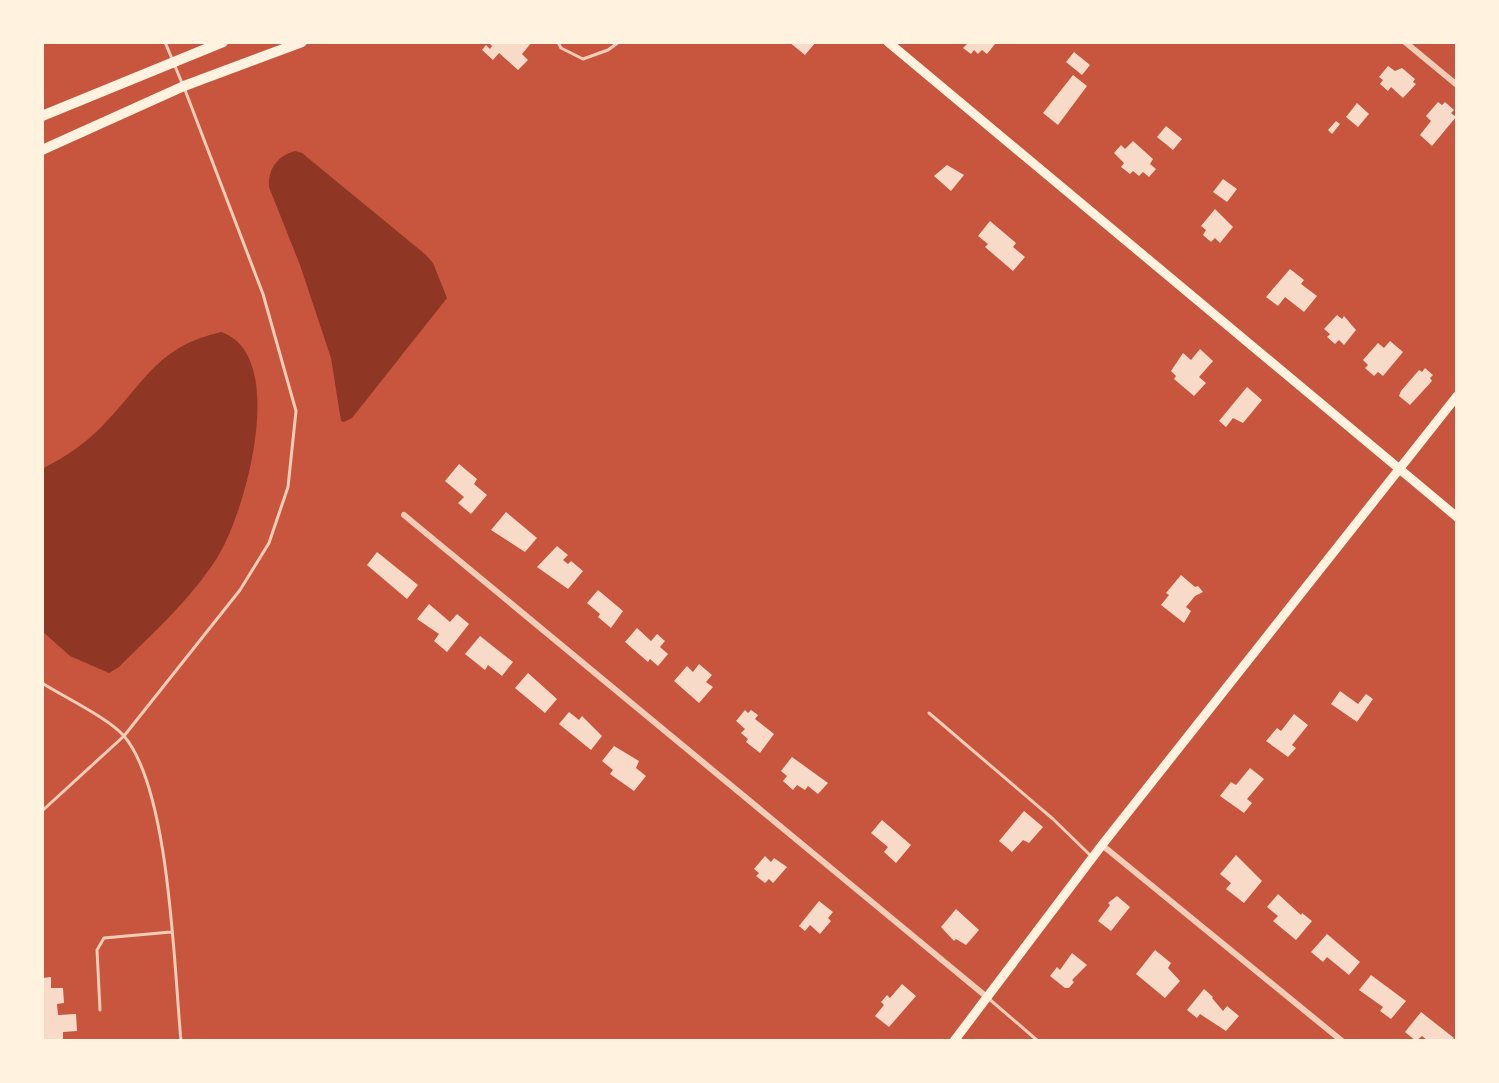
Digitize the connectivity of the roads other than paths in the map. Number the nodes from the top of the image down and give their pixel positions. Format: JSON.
{"nodes":[{"id":1,"x":165,"y":42,"type":"edge"},
{"id":2,"x":302,"y":42,"type":"edge"},
{"id":3,"x":558,"y":42,"type":"edge"},
{"id":4,"x":619,"y":42,"type":"edge"},
{"id":5,"x":888,"y":42,"type":"edge"},
{"id":6,"x":1405,"y":42,"type":"edge"},
{"id":7,"x":220,"y":43,"type":"edge"},
{"id":8,"x":172,"y":61,"type":"junction"},
{"id":9,"x":1457,"y":85,"type":"edge"},
{"id":10,"x":184,"y":86,"type":"junction"},
{"id":11,"x":42,"y":116,"type":"edge"},
{"id":12,"x":42,"y":150,"type":"edge"},
{"id":13,"x":1457,"y":396,"type":"edge"},
{"id":14,"x":1400,"y":471,"type":"junction"},
{"id":15,"x":404,"y":515,"type":"dead end"},
{"id":16,"x":1457,"y":517,"type":"edge"},
{"id":17,"x":42,"y":683,"type":"edge"},
{"id":18,"x":929,"y":713,"type":"dead end"},
{"id":19,"x":124,"y":736,"type":"junction"},
{"id":20,"x":42,"y":811,"type":"edge"},
{"id":21,"x":1102,"y":845,"type":"junction"},
{"id":22,"x":1093,"y":858,"type":"junction"},
{"id":23,"x":171,"y":932,"type":"junction"},
{"id":24,"x":988,"y":998,"type":"junction"},
{"id":25,"x":100,"y":1010,"type":"dead end"},
{"id":26,"x":181,"y":1041,"type":"edge"},
{"id":27,"x":954,"y":1041,"type":"edge"},
{"id":28,"x":1038,"y":1041,"type":"edge"},
{"id":29,"x":1342,"y":1041,"type":"edge"}],
"edges":[{"from":1,"to":8,"type":"lane"},
{"from":2,"to":10,"type":"main road"},
{"from":3,"to":4,"type":"lane"},
{"from":5,"to":14,"type":"main road"},
{"from":6,"to":9,"type":"street"},
{"from":7,"to":8,"type":"main road"},
{"from":8,"to":10,"type":"lane"},
{"from":8,"to":11,"type":"main road"},
{"from":10,"to":12,"type":"main road"},
{"from":10,"to":19,"type":"lane"},
{"from":13,"to":14,"type":"main road"},
{"from":14,"to":16,"type":"main road"},
{"from":14,"to":21,"type":"main road"},
{"from":15,"to":24,"type":"street"},
{"from":17,"to":19,"type":"lane"},
{"from":18,"to":22,"type":"lane"},
{"from":19,"to":20,"type":"lane"},
{"from":19,"to":23,"type":"lane"},
{"from":21,"to":22,"type":"main road"},
{"from":21,"to":29,"type":"street"},
{"from":22,"to":24,"type":"main road"},
{"from":23,"to":25,"type":"lane"},
{"from":23,"to":26,"type":"lane"},
{"from":24,"to":27,"type":"main road"},
{"from":24,"to":28,"type":"lane"}]}
